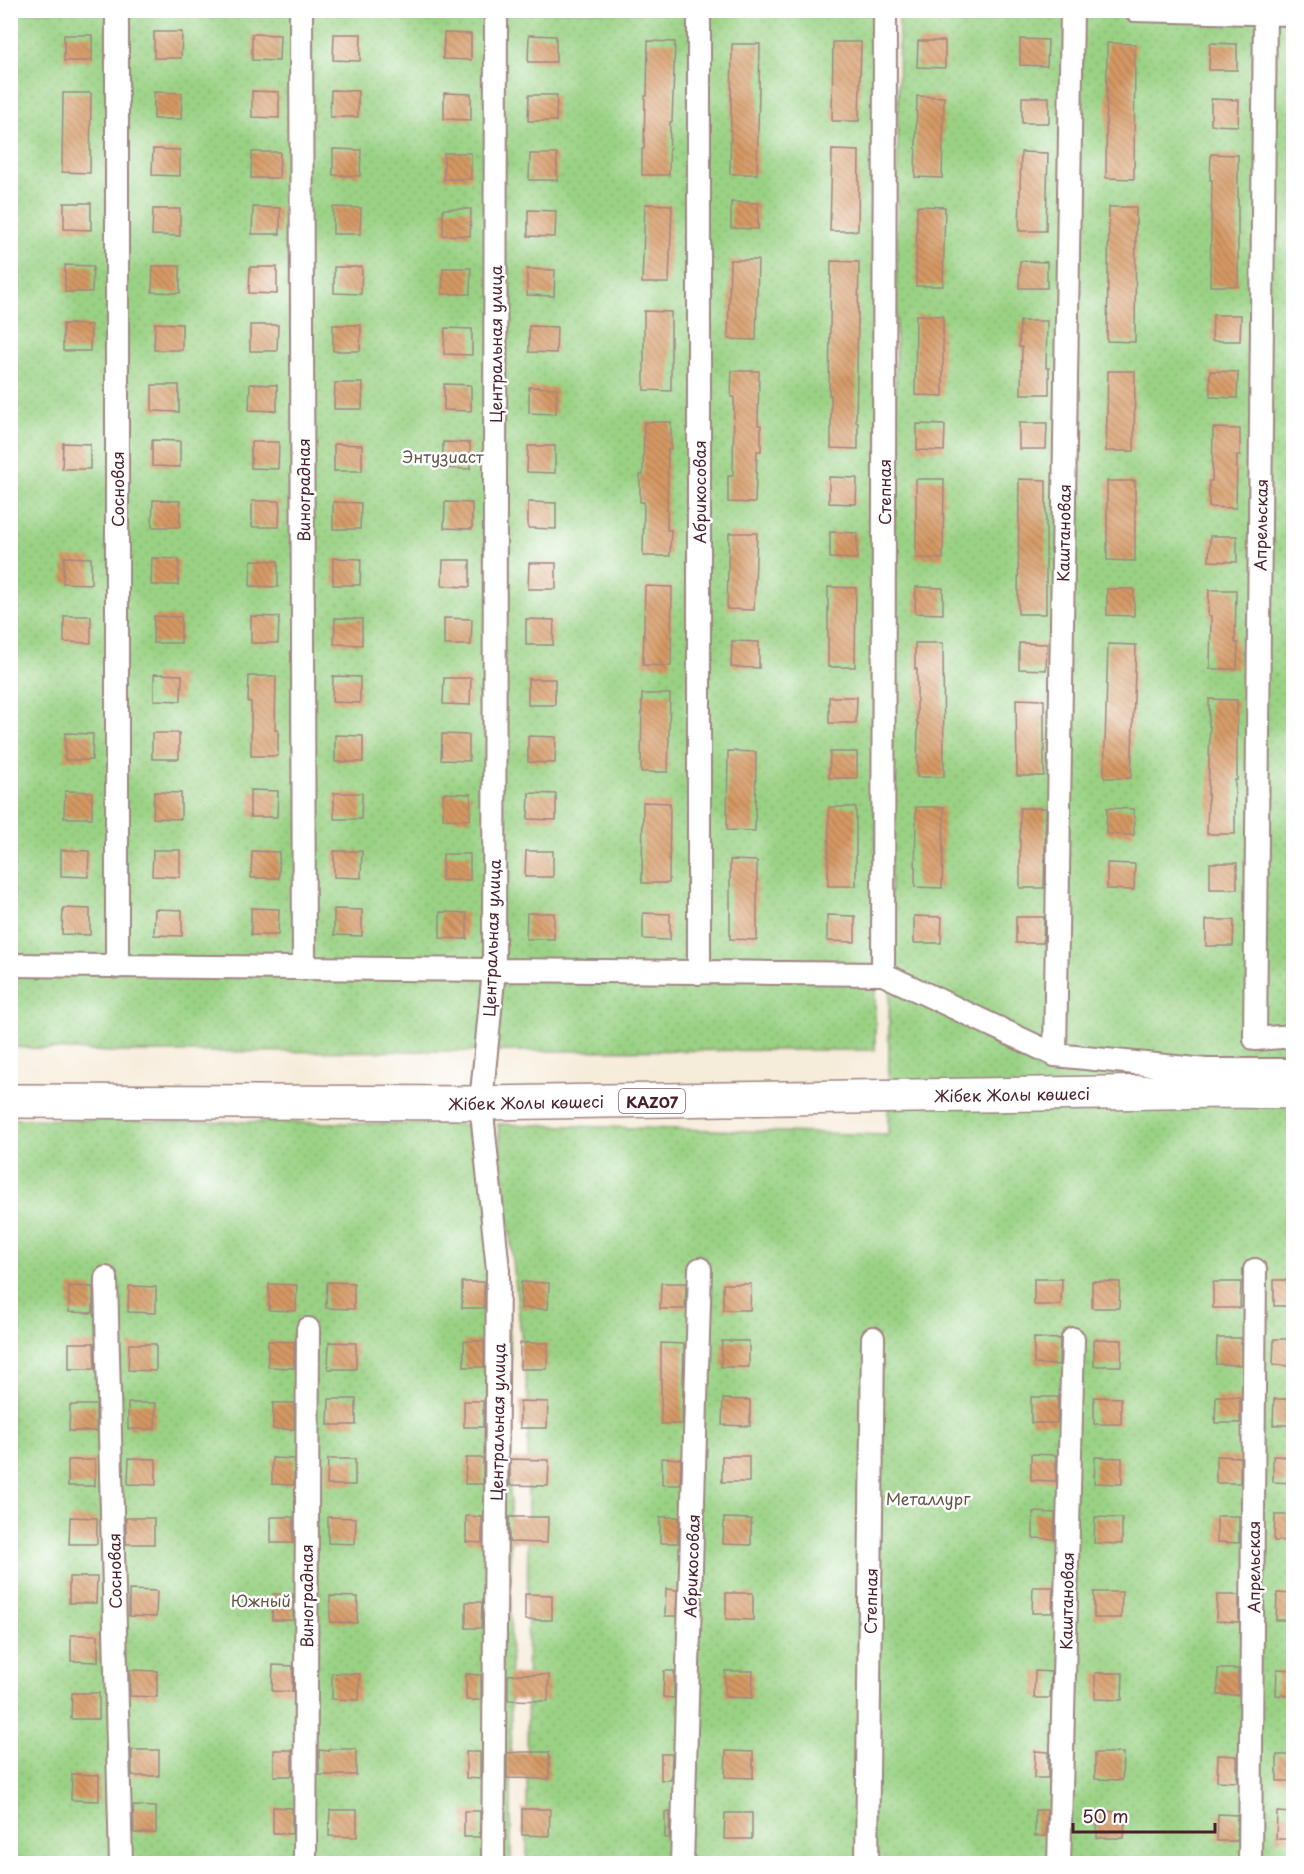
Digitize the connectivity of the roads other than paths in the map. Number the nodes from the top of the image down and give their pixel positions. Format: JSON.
{"nodes":[{"id":1,"x":117,"y":10,"type":"edge"},
{"id":2,"x":301,"y":10,"type":"edge"},
{"id":3,"x":496,"y":10,"type":"edge"},
{"id":4,"x":699,"y":10,"type":"edge"},
{"id":5,"x":885,"y":10,"type":"edge"},
{"id":6,"x":1072,"y":10,"type":"edge"},
{"id":7,"x":1135,"y":10,"type":"edge"},
{"id":8,"x":1265,"y":12,"type":"edge"},
{"id":9,"x":1293,"y":14,"type":"edge"},
{"id":10,"x":10,"y":965,"type":"edge"},
{"id":11,"x":117,"y":967,"type":"junction"},
{"id":12,"x":304,"y":969,"type":"junction"},
{"id":13,"x":494,"y":970,"type":"junction"},
{"id":14,"x":699,"y":973,"type":"junction"},
{"id":15,"x":883,"y":974,"type":"junction"},
{"id":16,"x":1293,"y":1036,"type":"edge"},
{"id":17,"x":1055,"y":1055,"type":"junction"},
{"id":18,"x":1293,"y":1070,"type":"edge"},
{"id":19,"x":1293,"y":1092,"type":"edge"},
{"id":20,"x":10,"y":1101,"type":"edge"},
{"id":21,"x":482,"y":1103,"type":"junction"},
{"id":22,"x":700,"y":1269,"type":"dead end"},
{"id":23,"x":1255,"y":1269,"type":"dead end"},
{"id":24,"x":106,"y":1278,"type":"dead end"},
{"id":25,"x":308,"y":1329,"type":"dead end"},
{"id":26,"x":873,"y":1338,"type":"dead end"},
{"id":27,"x":1073,"y":1339,"type":"dead end"},
{"id":28,"x":121,"y":1863,"type":"edge"},
{"id":29,"x":304,"y":1863,"type":"edge"},
{"id":30,"x":493,"y":1863,"type":"edge"},
{"id":31,"x":682,"y":1863,"type":"edge"},
{"id":32,"x":867,"y":1863,"type":"edge"},
{"id":33,"x":1059,"y":1863,"type":"edge"},
{"id":34,"x":1250,"y":1863,"type":"edge"}],
"edges":[{"from":1,"to":11,"type":"street","name":"Сосновая"},
{"from":2,"to":12,"type":"street","name":"Виноградная"},
{"from":3,"to":13,"type":"street","name":"Центральная улица"},
{"from":4,"to":14,"type":"street","name":"Абрикосовая"},
{"from":5,"to":15,"type":"street","name":"Степная"},
{"from":6,"to":17,"type":"street","name":"Каштановая"},
{"from":7,"to":8,"type":"street"},
{"from":8,"to":9,"type":"street"},
{"from":8,"to":16,"type":"street","name":"Апрельская"},
{"from":10,"to":11,"type":"street"},
{"from":11,"to":12,"type":"street"},
{"from":12,"to":13,"type":"street"},
{"from":13,"to":14,"type":"street"},
{"from":13,"to":21,"type":"street","name":"Центральная улица"},
{"from":14,"to":15,"type":"street"},
{"from":15,"to":17,"type":"street"},
{"from":17,"to":18,"type":"street"},
{"from":19,"to":21,"type":"highway","name":"Жібек Жолы көшесі","number":"KAZ07"},
{"from":20,"to":21,"type":"highway","name":"Жібек Жолы көшесі","number":"KAZ07"},
{"from":21,"to":30,"type":"street","name":"Центральная улица"},
{"from":22,"to":31,"type":"street","name":"Абрикосовая"},
{"from":23,"to":34,"type":"street","name":"Апрельская"},
{"from":24,"to":28,"type":"street","name":"Сосновая"},
{"from":25,"to":29,"type":"street","name":"Виноградная"},
{"from":26,"to":32,"type":"street","name":"Степная"},
{"from":27,"to":33,"type":"street","name":"Каштановая"}]}
